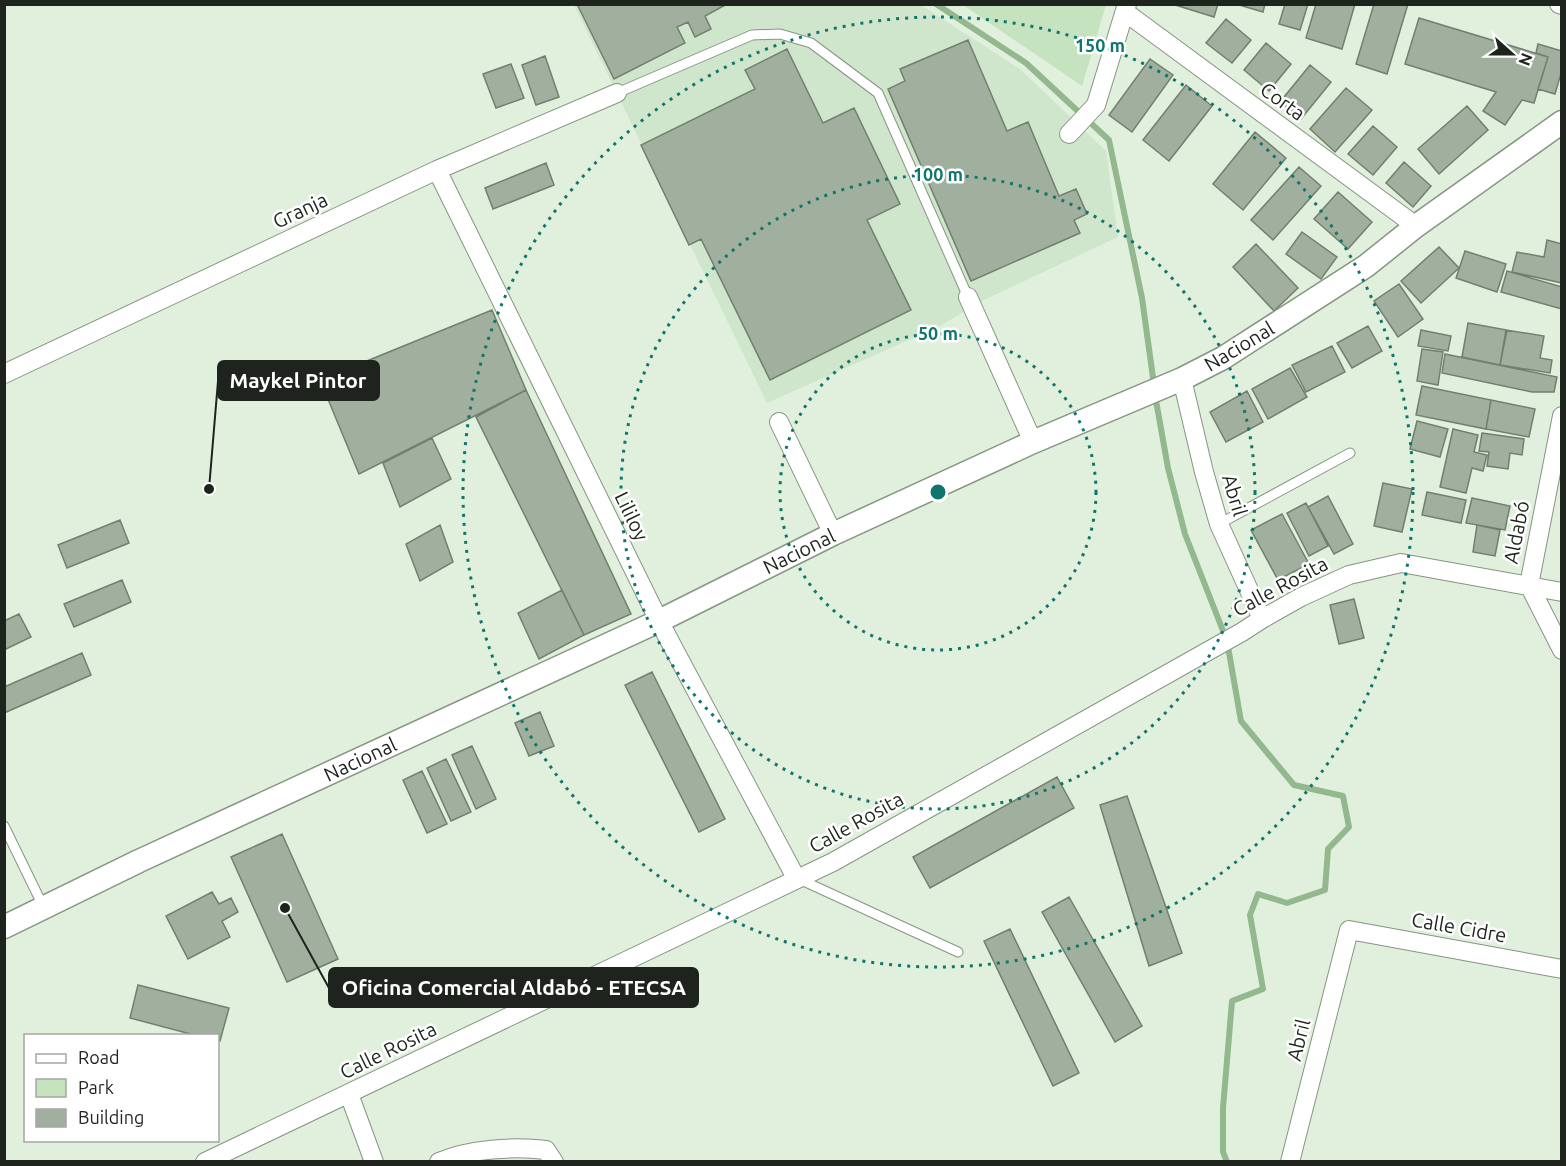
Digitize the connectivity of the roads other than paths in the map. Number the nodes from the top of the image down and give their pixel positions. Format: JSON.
{"nodes":[{"id":1,"x":1126,"y":8,"type":"edge"},
{"id":2,"x":617,"y":93,"type":"joint"},
{"id":3,"x":1562,"y":122,"type":"edge"},
{"id":4,"x":1069,"y":134,"type":"dead end"},
{"id":5,"x":437,"y":170,"type":"junction"},
{"id":6,"x":1416,"y":226,"type":"junction"},
{"id":7,"x":968,"y":297,"type":"joint"},
{"id":8,"x":4,"y":374,"type":"edge"},
{"id":9,"x":1175,"y":382,"type":"junction"},
{"id":10,"x":1562,"y":416,"type":"edge"},
{"id":11,"x":778,"y":422,"type":"dead end"},
{"id":12,"x":1032,"y":442,"type":"junction"},
{"id":13,"x":1350,"y":453,"type":"dead end"},
{"id":14,"x":1220,"y":524,"type":"junction"},
{"id":15,"x":833,"y":534,"type":"junction"},
{"id":16,"x":1528,"y":585,"type":"junction"},
{"id":17,"x":1562,"y":592,"type":"edge"},
{"id":18,"x":1262,"y":619,"type":"junction"},
{"id":19,"x":659,"y":621,"type":"junction"},
{"id":20,"x":1562,"y":650,"type":"edge"},
{"id":21,"x":4,"y":826,"type":"edge"},
{"id":22,"x":796,"y":878,"type":"junction"},
{"id":23,"x":44,"y":908,"type":"junction"},
{"id":24,"x":4,"y":927,"type":"edge"},
{"id":25,"x":1349,"y":930,"type":"joint"},
{"id":26,"x":958,"y":952,"type":"dead end"},
{"id":27,"x":1562,"y":969,"type":"edge"},
{"id":28,"x":349,"y":1094,"type":"junction"},
{"id":29,"x":205,"y":1161,"type":"edge"},
{"id":30,"x":374,"y":1161,"type":"edge"},
{"id":31,"x":439,"y":1161,"type":"edge"},
{"id":32,"x":554,"y":1161,"type":"edge"},
{"id":33,"x":1290,"y":1161,"type":"edge"}],
"edges":[{"from":1,"to":4,"type":"street"},
{"from":1,"to":6,"type":"street","name":"Corta"},
{"from":2,"to":5,"type":"street","name":"Granja"},
{"from":2,"to":7,"type":"lane"},
{"from":3,"to":6,"type":"street","name":"Nacional"},
{"from":5,"to":8,"type":"street","name":"Granja"},
{"from":5,"to":19,"type":"street","name":"Lililoy"},
{"from":6,"to":9,"type":"street","name":"Nacional"},
{"from":7,"to":12,"type":"street"},
{"from":9,"to":12,"type":"street","name":"Nacional"},
{"from":9,"to":14,"type":"street","name":"Abril"},
{"from":10,"to":16,"type":"street","name":"Aldabó"},
{"from":11,"to":15,"type":"street"},
{"from":12,"to":15,"type":"street","name":"Nacional"},
{"from":13,"to":14,"type":"lane"},
{"from":14,"to":18,"type":"street","name":"Abril"},
{"from":15,"to":19,"type":"street","name":"Nacional"},
{"from":16,"to":17,"type":"street","name":"Calle Rosita"},
{"from":16,"to":18,"type":"street","name":"Calle Rosita"},
{"from":16,"to":20,"type":"street","name":"Aldabó"},
{"from":18,"to":22,"type":"street","name":"Calle Rosita"},
{"from":19,"to":22,"type":"street","name":"Lililoy"},
{"from":19,"to":23,"type":"street","name":"Nacional"},
{"from":21,"to":23,"type":"lane"},
{"from":22,"to":26,"type":"lane"},
{"from":22,"to":28,"type":"street","name":"Calle Rosita"},
{"from":23,"to":24,"type":"street","name":"Nacional"},
{"from":25,"to":27,"type":"street","name":"Calle Cidre"},
{"from":25,"to":33,"type":"street","name":"Abril"},
{"from":28,"to":29,"type":"street","name":"Calle Rosita"},
{"from":28,"to":30,"type":"street"},
{"from":31,"to":32,"type":"street"}]}
